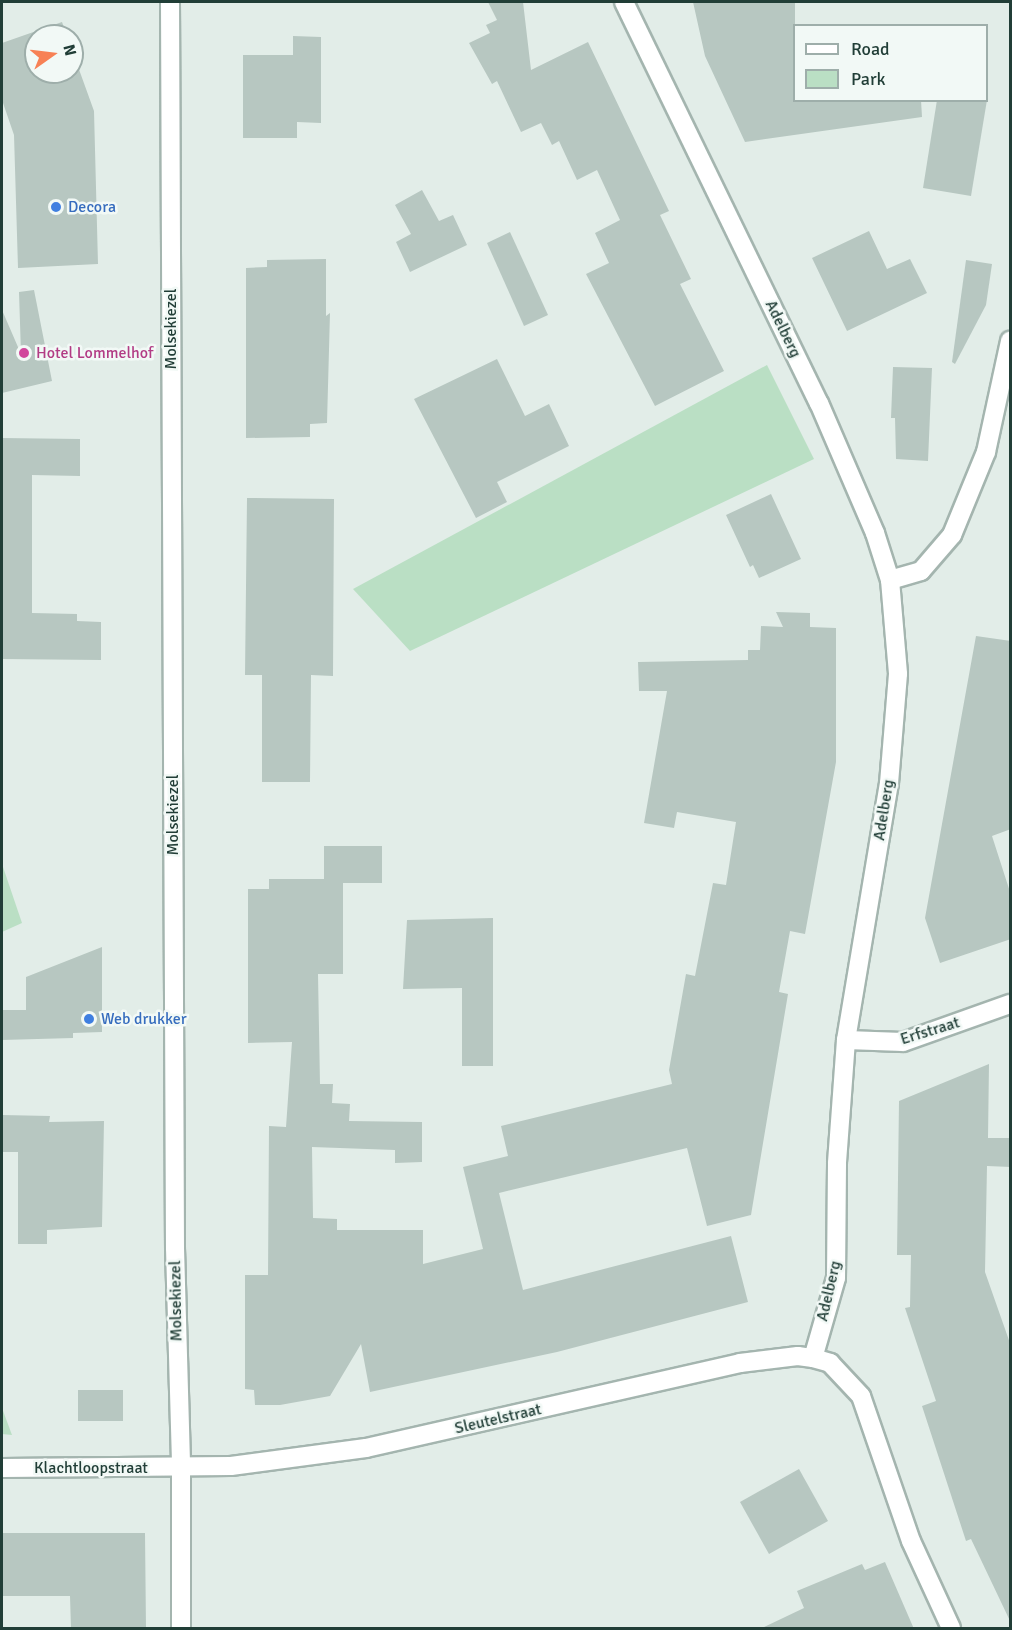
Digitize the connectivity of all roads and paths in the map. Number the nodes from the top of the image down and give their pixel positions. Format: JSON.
{"nodes":[{"id":1,"x":170,"y":2,"type":"edge"},
{"id":2,"x":624,"y":2,"type":"edge"},
{"id":3,"x":1011,"y":341,"type":"edge"},
{"id":4,"x":890,"y":580,"type":"junction"},
{"id":5,"x":1011,"y":1004,"type":"edge"},
{"id":6,"x":846,"y":1040,"type":"junction"},
{"id":7,"x":813,"y":1358,"type":"junction"},
{"id":8,"x":2,"y":1468,"type":"edge"},
{"id":9,"x":181,"y":1469,"type":"junction"},
{"id":10,"x":181,"y":1629,"type":"edge"},
{"id":11,"x":951,"y":1629,"type":"edge"}],
"edges":[{"from":1,"to":9,"type":"main road","name":"Molsekiezel"},
{"from":2,"to":4,"type":"main road","name":"Adelberg"},
{"from":3,"to":4,"type":"main road"},
{"from":4,"to":6,"type":"main road","name":"Adelberg"},
{"from":5,"to":6,"type":"main road","name":"Erfstraat"},
{"from":6,"to":7,"type":"main road","name":"Adelberg"},
{"from":7,"to":9,"type":"main road","name":"Sleutelstraat"},
{"from":7,"to":11,"type":"main road"},
{"from":8,"to":9,"type":"main road","name":"Klachtloopstraat"},
{"from":9,"to":10,"type":"main road","name":"Molsekiezel"}]}
